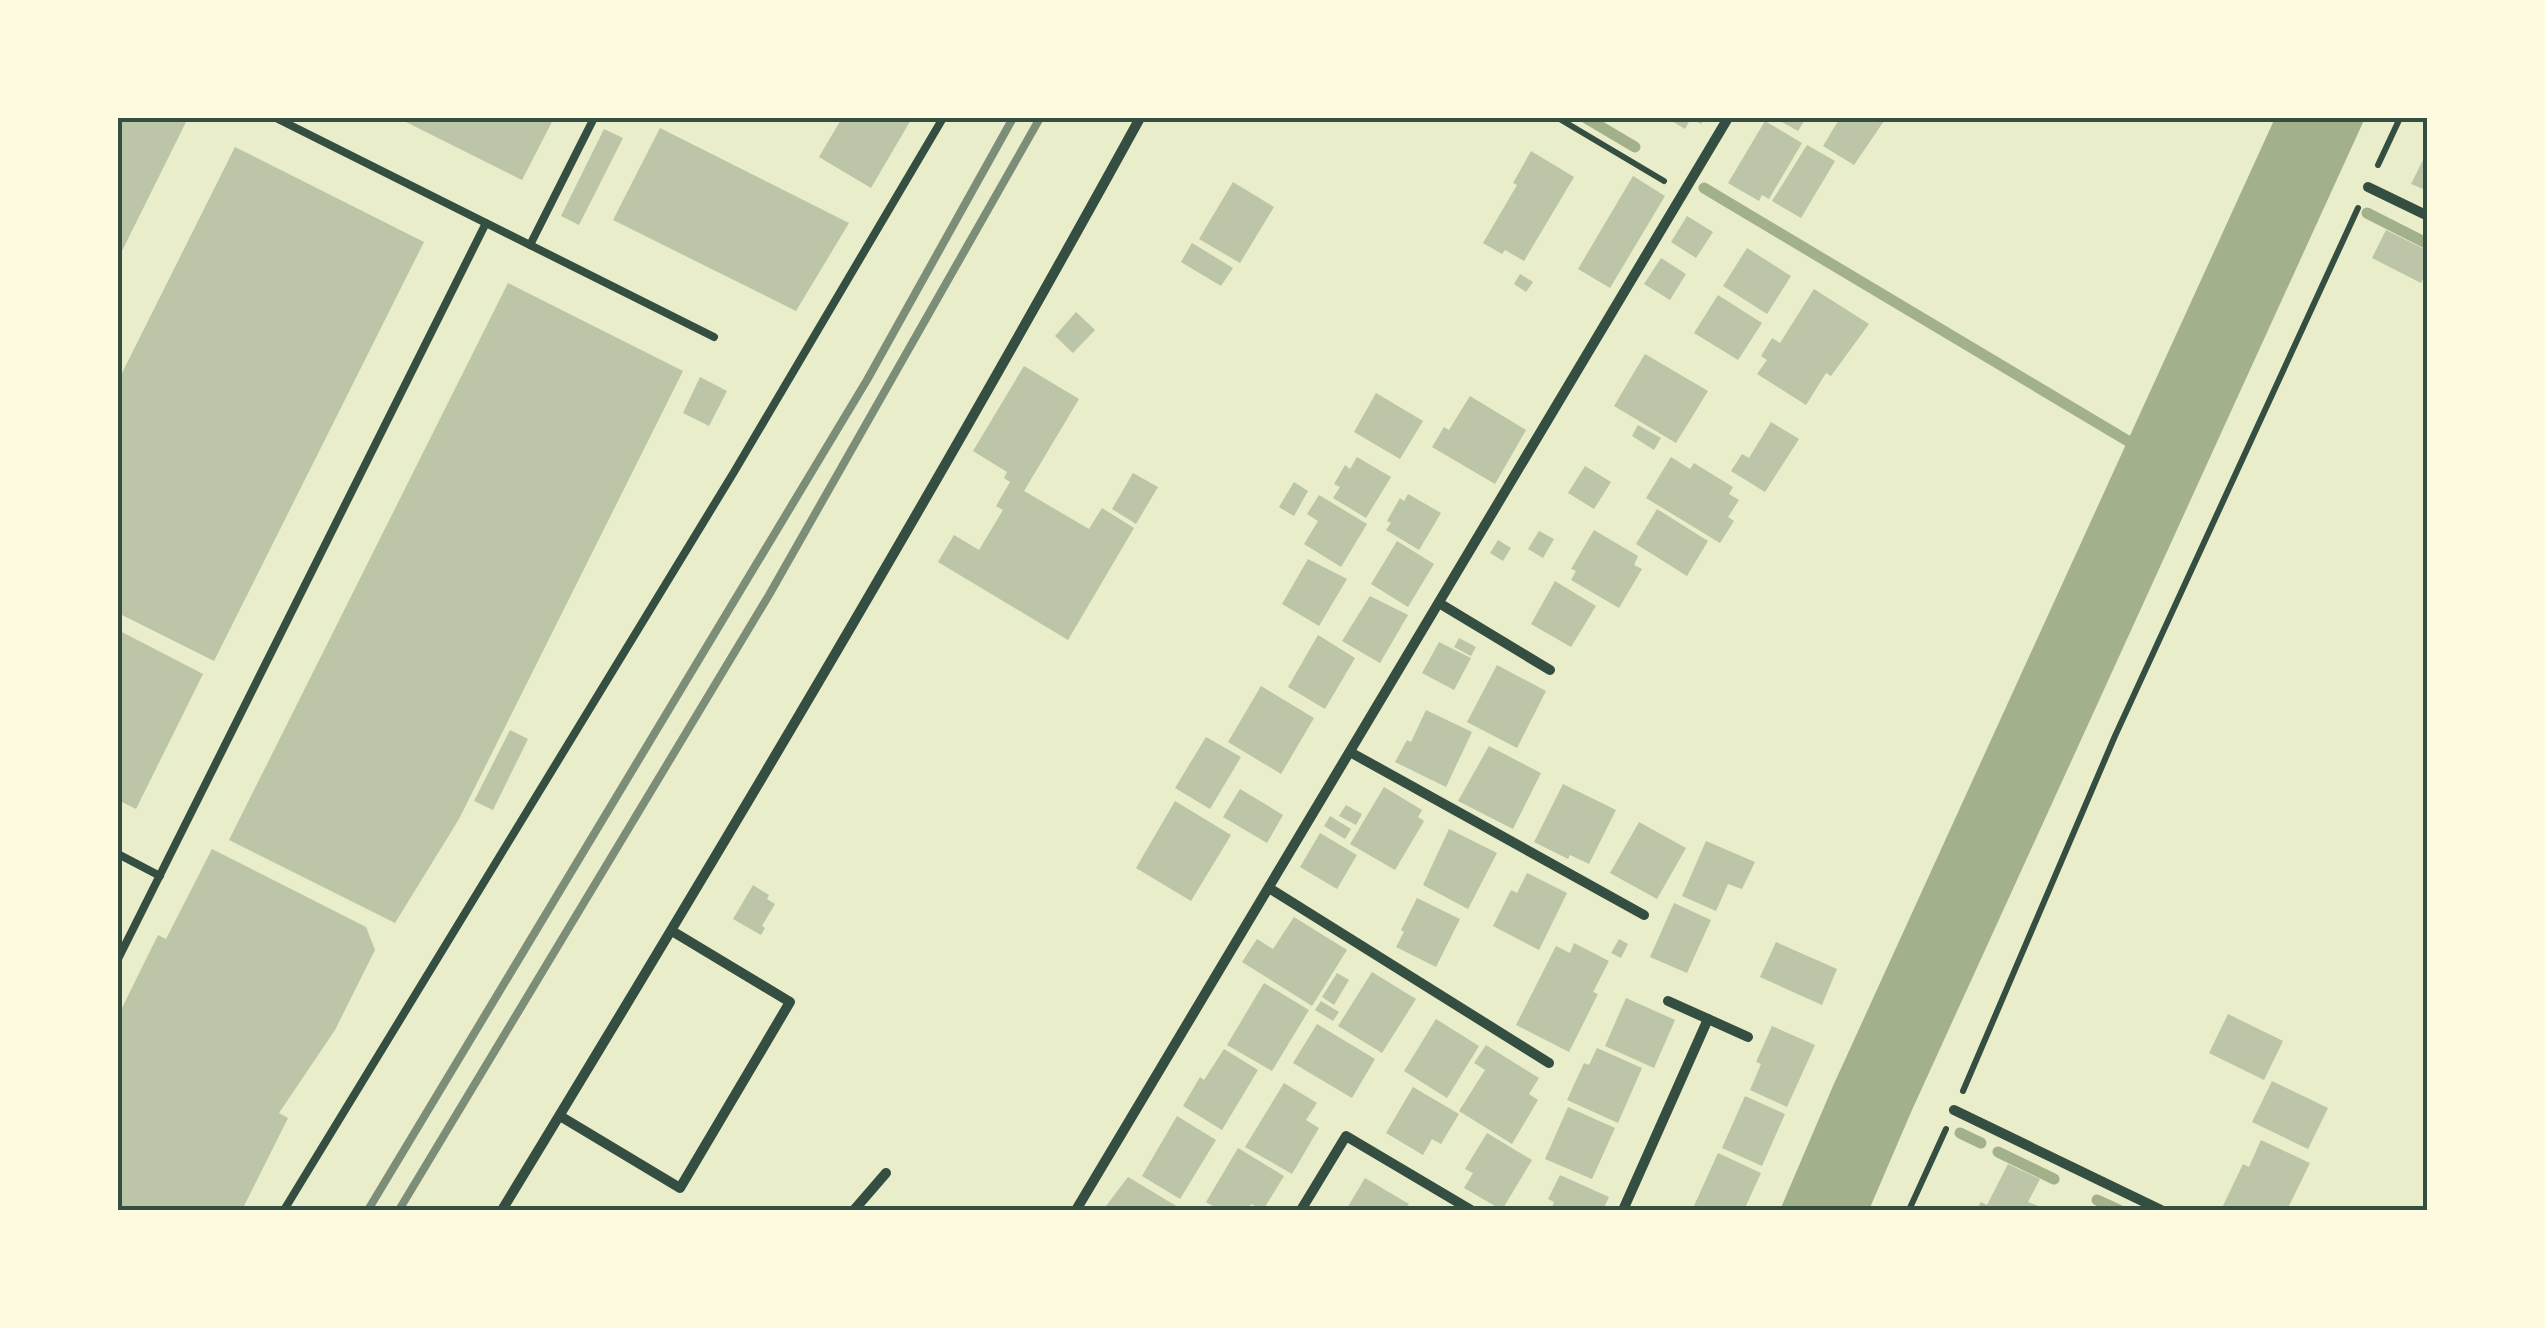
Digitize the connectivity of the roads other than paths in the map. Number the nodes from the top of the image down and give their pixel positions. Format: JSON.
{"nodes":[{"id":1,"x":276,"y":118,"type":"edge"},
{"id":2,"x":594,"y":118,"type":"edge"},
{"id":3,"x":943,"y":118,"type":"edge"},
{"id":4,"x":1140,"y":118,"type":"edge"},
{"id":5,"x":1728,"y":118,"type":"edge"},
{"id":6,"x":2368,"y":187,"type":"road end"},
{"id":7,"x":2428,"y":216,"type":"edge"},
{"id":8,"x":486,"y":223,"type":"junction"},
{"id":9,"x":530,"y":245,"type":"junction"},
{"id":10,"x":714,"y":337,"type":"dead end"},
{"id":11,"x":1439,"y":603,"type":"junction"},
{"id":12,"x":1550,"y":670,"type":"dead end"},
{"id":13,"x":1350,"y":752,"type":"junction"},
{"id":14,"x":118,"y":854,"type":"edge"},
{"id":15,"x":160,"y":876,"type":"junction"},
{"id":16,"x":1269,"y":888,"type":"junction"},
{"id":17,"x":1644,"y":914,"type":"dead end"},
{"id":18,"x":672,"y":931,"type":"junction"},
{"id":19,"x":118,"y":958,"type":"edge"},
{"id":20,"x":1668,"y":1001,"type":"dead end"},
{"id":21,"x":1708,"y":1018,"type":"junction"},
{"id":22,"x":1748,"y":1036,"type":"dead end"},
{"id":23,"x":1549,"y":1063,"type":"dead end"},
{"id":24,"x":1954,"y":1110,"type":"road end"},
{"id":25,"x":560,"y":1116,"type":"junction"},
{"id":26,"x":886,"y":1173,"type":"dead end"},
{"id":27,"x":284,"y":1210,"type":"edge"},
{"id":28,"x":502,"y":1210,"type":"edge"},
{"id":29,"x":854,"y":1210,"type":"edge"},
{"id":30,"x":1076,"y":1210,"type":"edge"},
{"id":31,"x":1301,"y":1210,"type":"edge"},
{"id":32,"x":1470,"y":1210,"type":"edge"},
{"id":33,"x":1623,"y":1210,"type":"edge"},
{"id":34,"x":2160,"y":1210,"type":"edge"}],
"edges":[{"from":1,"to":8,"type":"lane"},
{"from":2,"to":9,"type":"lane"},
{"from":3,"to":27,"type":"lane"},
{"from":4,"to":18,"type":"street"},
{"from":5,"to":11,"type":"street"},
{"from":6,"to":7,"type":"street"},
{"from":8,"to":9,"type":"lane"},
{"from":8,"to":15,"type":"lane"},
{"from":9,"to":10,"type":"lane"},
{"from":11,"to":12,"type":"street"},
{"from":11,"to":13,"type":"street"},
{"from":13,"to":16,"type":"street"},
{"from":13,"to":17,"type":"street"},
{"from":14,"to":15,"type":"lane"},
{"from":15,"to":19,"type":"lane"},
{"from":16,"to":23,"type":"street"},
{"from":16,"to":30,"type":"street"},
{"from":18,"to":25,"type":"street"},
{"from":18,"to":25,"type":"street"},
{"from":20,"to":21,"type":"street"},
{"from":21,"to":22,"type":"street"},
{"from":21,"to":33,"type":"street"},
{"from":24,"to":34,"type":"street"},
{"from":25,"to":28,"type":"street"},
{"from":26,"to":29,"type":"street"},
{"from":31,"to":32,"type":"street"}]}
